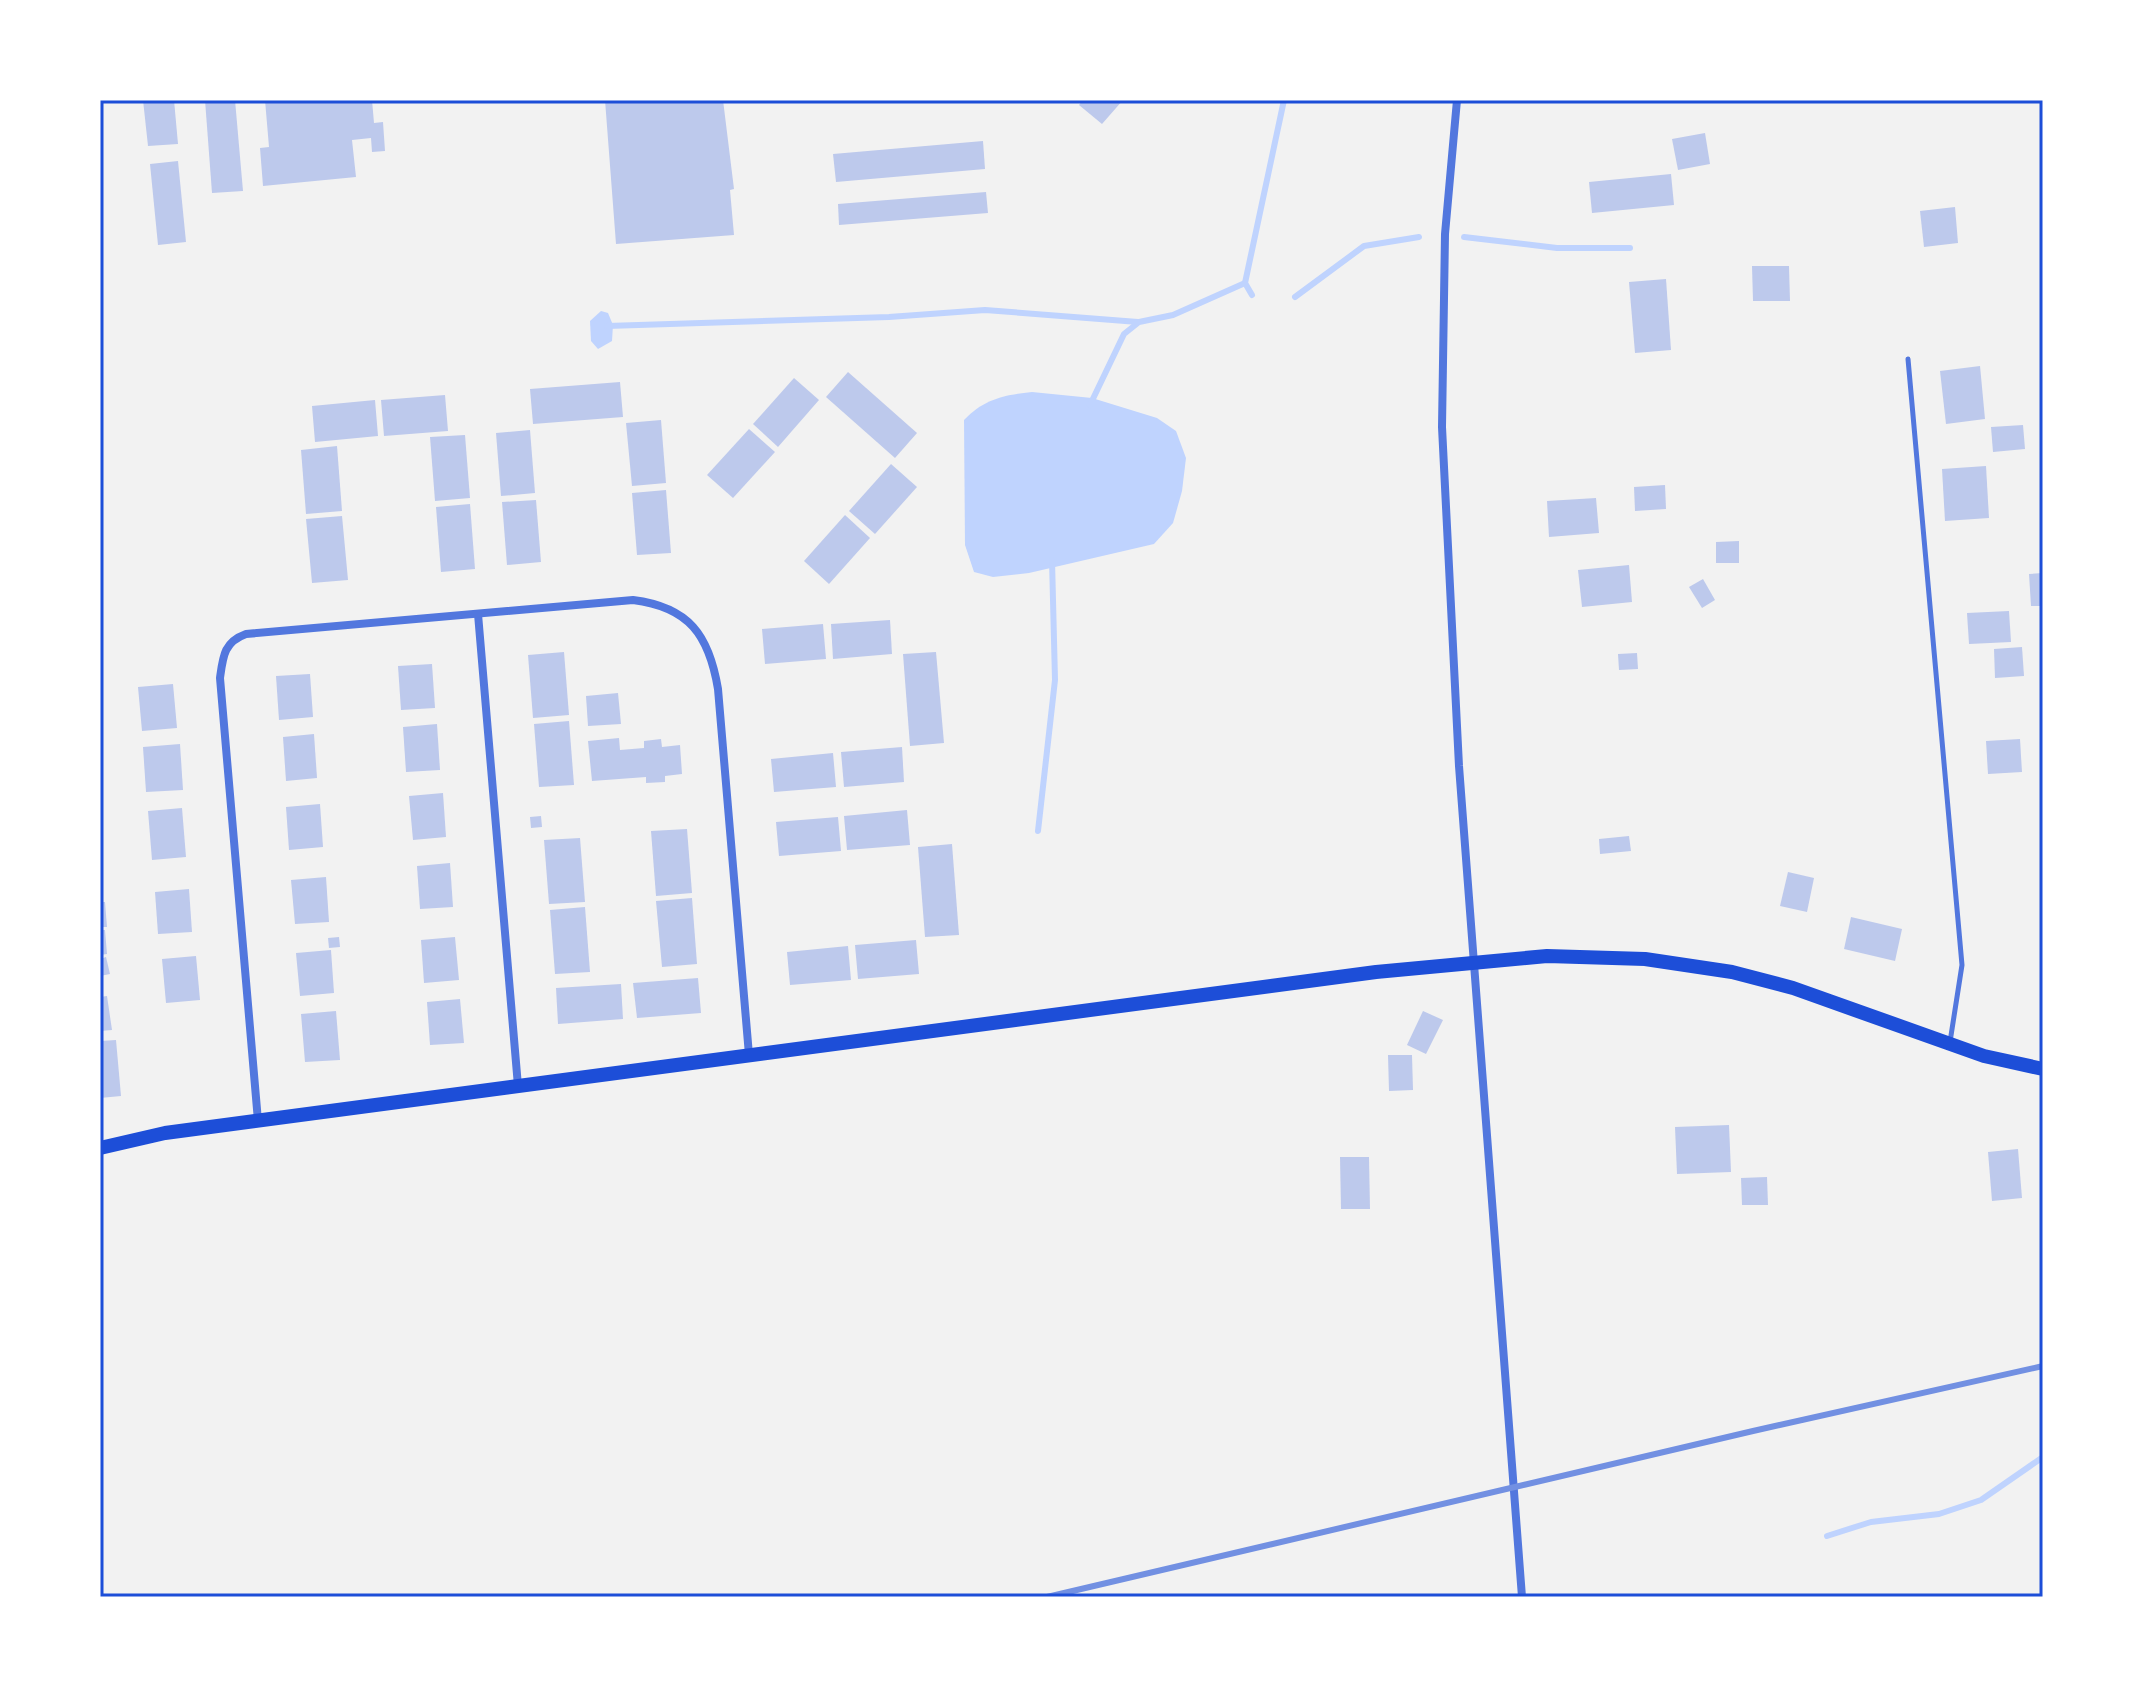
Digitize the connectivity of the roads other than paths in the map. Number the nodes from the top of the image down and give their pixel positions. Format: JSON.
{"nodes":[{"id":1,"x":1457,"y":100,"type":"edge"},
{"id":2,"x":1908,"y":359,"type":"dead end"},
{"id":3,"x":478,"y":614,"type":"junction"},
{"id":4,"x":1475,"y":961,"type":"junction"},
{"id":5,"x":1950,"y":1043,"type":"junction"},
{"id":6,"x":749,"y":1055,"type":"junction"},
{"id":7,"x":2043,"y":1069,"type":"edge"},
{"id":8,"x":518,"y":1086,"type":"junction"},
{"id":9,"x":258,"y":1121,"type":"junction"},
{"id":10,"x":100,"y":1148,"type":"edge"},
{"id":11,"x":1522,"y":1597,"type":"edge"}],
"edges":[{"from":1,"to":4,"type":"street"},
{"from":2,"to":5,"type":"lane"},
{"from":3,"to":6,"type":"street"},
{"from":3,"to":8,"type":"street"},
{"from":3,"to":9,"type":"street"},
{"from":4,"to":5,"type":"main road"},
{"from":4,"to":6,"type":"main road"},
{"from":4,"to":11,"type":"street"},
{"from":5,"to":7,"type":"main road"},
{"from":6,"to":8,"type":"main road"},
{"from":8,"to":9,"type":"main road"},
{"from":9,"to":10,"type":"main road"}]}
